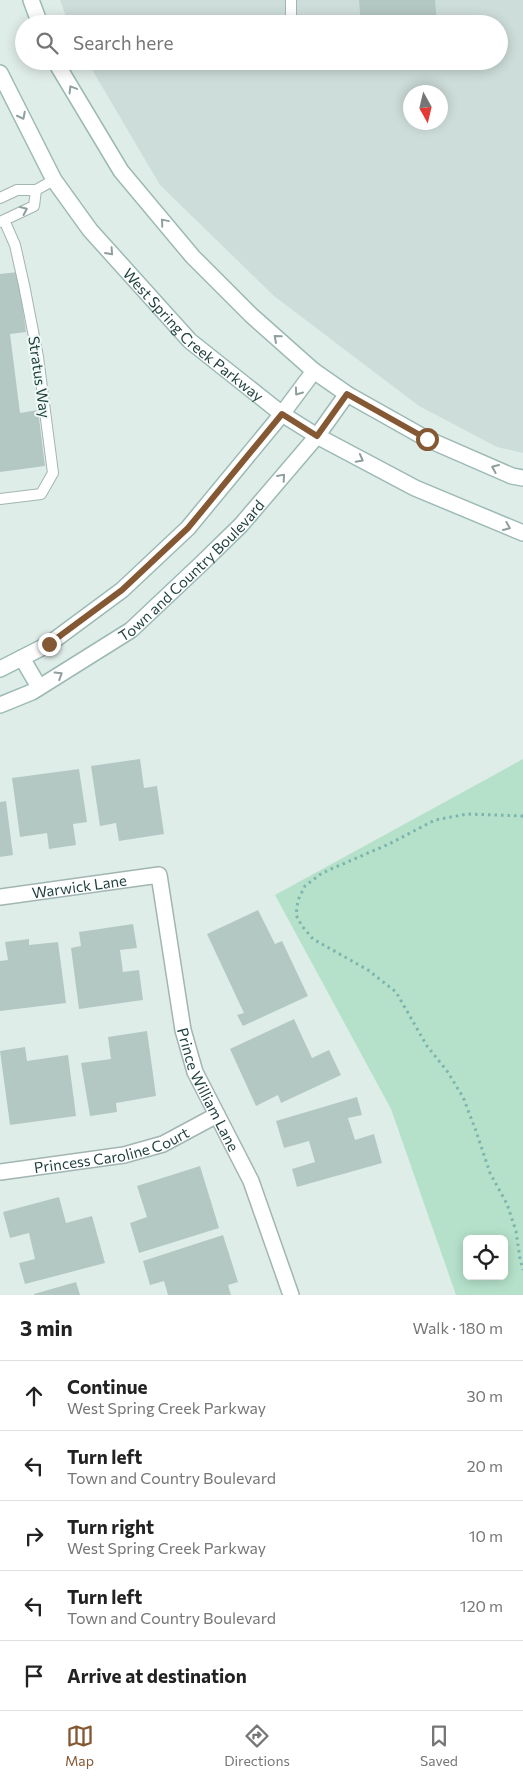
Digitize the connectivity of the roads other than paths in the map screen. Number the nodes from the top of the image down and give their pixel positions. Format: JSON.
{"nodes":[{"id":1,"x":30,"y":0,"type":"edge"},
{"id":2,"x":291,"y":0,"type":"edge"},
{"id":3,"x":36,"y":15,"type":"edge"},
{"id":4,"x":291,"y":15,"type":"edge"},
{"id":5,"x":60,"y":70,"type":"edge"},
{"id":6,"x":0,"y":73,"type":"edge"},
{"id":7,"x":54,"y":180,"type":"junction"},
{"id":8,"x":36,"y":190,"type":"junction"},
{"id":9,"x":0,"y":198,"type":"edge"},
{"id":10,"x":2,"y":221,"type":"edge"},
{"id":11,"x":314,"y":371,"type":"junction"},
{"id":12,"x":347,"y":394,"type":"junction"},
{"id":13,"x":282,"y":414,"type":"junction"},
{"id":14,"x":317,"y":436,"type":"junction"},
{"id":15,"x":523,"y":478,"type":"edge"},
{"id":16,"x":0,"y":499,"type":"edge"},
{"id":17,"x":523,"y":533,"type":"edge"},
{"id":18,"x":22,"y":658,"type":"junction"},
{"id":19,"x":0,"y":669,"type":"edge"},
{"id":20,"x":39,"y":687,"type":"junction"},
{"id":21,"x":0,"y":705,"type":"edge"},
{"id":22,"x":159,"y":875,"type":"joint"},
{"id":23,"x":0,"y":897,"type":"edge"},
{"id":24,"x":217,"y":1115,"type":"junction"},
{"id":25,"x":0,"y":1172,"type":"edge"},
{"id":26,"x":291,"y":1295,"type":"edge"}],
"edges":[{"from":1,"to":3,"type":"main road"},
{"from":2,"to":4,"type":"lane"},
{"from":11,"to":5,"type":"main road","one_way":true},
{"from":6,"to":7,"type":"main road","name":"West Spring Creek Parkway","one_way":true},
{"from":7,"to":8,"type":"lane"},
{"from":7,"to":13,"type":"main road","name":"West Spring Creek Parkway","one_way":true},
{"from":8,"to":9,"type":"lane"},
{"from":10,"to":8,"type":"lane","one_way":true},
{"from":10,"to":16,"type":"lane","name":"Stratus Way"},
{"from":11,"to":12,"type":"main road"},
{"from":11,"to":13,"type":"main road","name":"Town and Country Boulevard","one_way":true},
{"from":12,"to":14,"type":"main road","name":"Town and Country Boulevard"},
{"from":15,"to":12,"type":"main road","one_way":true},
{"from":13,"to":14,"type":"main road","name":"West Spring Creek Parkway"},
{"from":13,"to":18,"type":"main road","name":"Town and Country Boulevard"},
{"from":14,"to":17,"type":"main road","name":"West Spring Creek Parkway","one_way":true},
{"from":20,"to":14,"type":"main road","name":"Town and Country Boulevard","one_way":true},
{"from":18,"to":19,"type":"main road","name":"Town and Country Boulevard"},
{"from":18,"to":20,"type":"main road"},
{"from":20,"to":21,"type":"main road","name":"Town and Country Boulevard"},
{"from":22,"to":23,"type":"main road","name":"Warwick Lane"},
{"from":22,"to":24,"type":"main road","name":"Prince William Lane"},
{"from":24,"to":25,"type":"main road","name":"Princess Caroline Court"},
{"from":24,"to":26,"type":"main road","name":"Prince William Lane"}]}
